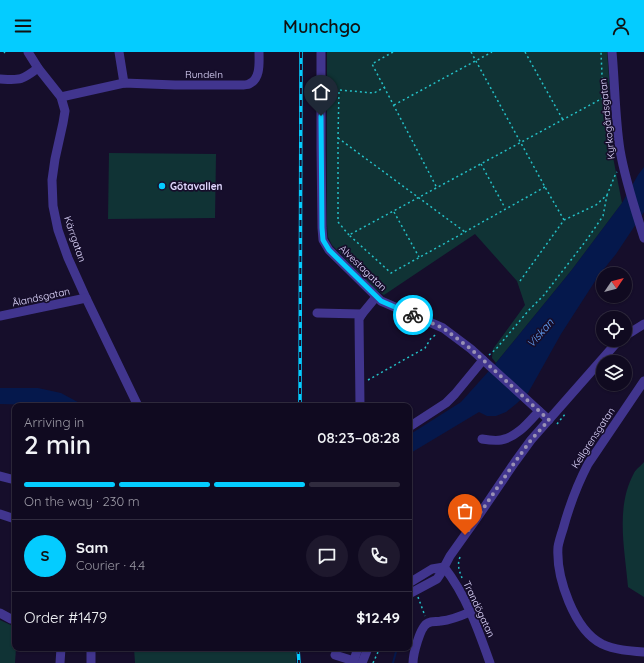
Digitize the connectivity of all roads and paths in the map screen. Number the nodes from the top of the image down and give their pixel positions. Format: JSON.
{"nodes":[{"id":1,"x":28,"y":52,"type":"edge"},
{"id":2,"x":119,"y":52,"type":"edge"},
{"id":3,"x":259,"y":52,"type":"edge"},
{"id":4,"x":321,"y":52,"type":"edge"},
{"id":5,"x":393,"y":52,"type":"edge"},
{"id":6,"x":471,"y":52,"type":"edge"},
{"id":7,"x":492,"y":52,"type":"edge"},
{"id":8,"x":525,"y":52,"type":"edge"},
{"id":9,"x":601,"y":52,"type":"edge"},
{"id":10,"x":612,"y":52,"type":"edge"},
{"id":11,"x":476,"y":60,"type":"junction"},
{"id":12,"x":38,"y":68,"type":"junction"},
{"id":13,"x":0,"y":80,"type":"edge"},
{"id":14,"x":124,"y":83,"type":"junction"},
{"id":15,"x":385,"y":87,"type":"junction"},
{"id":16,"x":61,"y":97,"type":"junction"},
{"id":17,"x":394,"y":105,"type":"junction"},
{"id":18,"x":563,"y":120,"type":"junction"},
{"id":19,"x":338,"y":138,"type":"junction"},
{"id":20,"x":521,"y":142,"type":"junction"},
{"id":21,"x":481,"y":164,"type":"junction"},
{"id":22,"x":623,"y":167,"type":"junction"},
{"id":23,"x":545,"y":187,"type":"junction"},
{"id":24,"x":437,"y":188,"type":"junction"},
{"id":25,"x":607,"y":195,"type":"junction"},
{"id":26,"x":419,"y":198,"type":"junction"},
{"id":27,"x":505,"y":209,"type":"junction"},
{"id":28,"x":394,"y":212,"type":"junction"},
{"id":29,"x":564,"y":220,"type":"junction"},
{"id":30,"x":465,"y":232,"type":"junction"},
{"id":31,"x":349,"y":235,"type":"junction"},
{"id":32,"x":644,"y":238,"type":"edge"},
{"id":33,"x":419,"y":258,"type":"junction"},
{"id":34,"x":520,"y":282,"type":"dead end"},
{"id":35,"x":376,"y":297,"type":"junction"},
{"id":36,"x":86,"y":298,"type":"junction"},
{"id":37,"x":317,"y":313,"type":"dead end"},
{"id":38,"x":362,"y":314,"type":"junction"},
{"id":39,"x":0,"y":316,"type":"edge"},
{"id":40,"x":644,"y":324,"type":"edge"},
{"id":41,"x":443,"y":328,"type":"junction"},
{"id":42,"x":632,"y":332,"type":"edge"},
{"id":43,"x":613,"y":347,"type":"edge"},
{"id":44,"x":486,"y":362,"type":"junction"},
{"id":45,"x":644,"y":381,"type":"edge"},
{"id":46,"x":360,"y":385,"type":"junction"},
{"id":47,"x":137,"y":403,"type":"edge"},
{"id":48,"x":360,"y":403,"type":"edge"},
{"id":49,"x":539,"y":411,"type":"junction"},
{"id":50,"x":567,"y":412,"type":"dead end"},
{"id":51,"x":551,"y":423,"type":"junction"},
{"id":52,"x":412,"y":425,"type":"edge"},
{"id":53,"x":482,"y":439,"type":"dead end"},
{"id":54,"x":0,"y":476,"type":"edge"},
{"id":55,"x":12,"y":479,"type":"edge"},
{"id":56,"x":0,"y":514,"type":"edge"},
{"id":57,"x":12,"y":518,"type":"edge"},
{"id":58,"x":461,"y":554,"type":"dead end"},
{"id":59,"x":444,"y":567,"type":"junction"},
{"id":60,"x":462,"y":578,"type":"dead end"},
{"id":61,"x":415,"y":583,"type":"edge"},
{"id":62,"x":413,"y":595,"type":"edge"},
{"id":63,"x":470,"y":612,"type":"junction"},
{"id":64,"x":0,"y":613,"type":"edge"},
{"id":65,"x":12,"y":619,"type":"edge"},
{"id":66,"x":428,"y":623,"type":"junction"},
{"id":67,"x":61,"y":651,"type":"edge"},
{"id":68,"x":91,"y":651,"type":"edge"},
{"id":69,"x":358,"y":651,"type":"edge"},
{"id":70,"x":365,"y":651,"type":"edge"},
{"id":71,"x":378,"y":651,"type":"edge"},
{"id":72,"x":644,"y":652,"type":"edge"},
{"id":73,"x":335,"y":655,"type":"dead end"},
{"id":74,"x":356,"y":662,"type":"edge"},
{"id":75,"x":60,"y":663,"type":"edge"},
{"id":76,"x":91,"y":663,"type":"edge"},
{"id":77,"x":373,"y":663,"type":"edge"},
{"id":78,"x":413,"y":663,"type":"edge"},
{"id":79,"x":490,"y":663,"type":"edge"}],
"edges":[{"from":1,"to":12,"type":"street","name":"Kärrgatan"},
{"from":2,"to":14,"type":"street"},
{"from":3,"to":14,"type":"street","name":"Rundeln"},
{"from":4,"to":35,"type":"street","name":"Alvestagatan"},
{"from":5,"to":15,"type":"path"},
{"from":6,"to":11,"type":"path"},
{"from":7,"to":11,"type":"path"},
{"from":8,"to":18,"type":"path"},
{"from":9,"to":18,"type":"path"},
{"from":10,"to":22,"type":"street","name":"Kyrkogårdsgatan"},
{"from":11,"to":17,"type":"path"},
{"from":11,"to":20,"type":"path"},
{"from":12,"to":13,"type":"street"},
{"from":12,"to":16,"type":"street","name":"Kärrgatan"},
{"from":14,"to":16,"type":"street","name":"Rundeln"},
{"from":15,"to":17,"type":"path"},
{"from":15,"to":19,"type":"path"},
{"from":16,"to":36,"type":"street","name":"Kärrgatan"},
{"from":17,"to":24,"type":"path"},
{"from":18,"to":20,"type":"path"},
{"from":19,"to":26,"type":"path"},
{"from":19,"to":31,"type":"path"},
{"from":20,"to":21,"type":"path"},
{"from":20,"to":23,"type":"path"},
{"from":21,"to":24,"type":"path"},
{"from":21,"to":27,"type":"path"},
{"from":22,"to":25,"type":"path"},
{"from":22,"to":32,"type":"street","name":"Kyrkogårdsgatan"},
{"from":23,"to":27,"type":"path"},
{"from":23,"to":29,"type":"path"},
{"from":24,"to":26,"type":"path"},
{"from":25,"to":29,"type":"path"},
{"from":25,"to":44,"type":"path"},
{"from":26,"to":28,"type":"path"},
{"from":26,"to":30,"type":"path"},
{"from":27,"to":30,"type":"path"},
{"from":28,"to":31,"type":"path"},
{"from":28,"to":33,"type":"path"},
{"from":29,"to":34,"type":"path"},
{"from":30,"to":33,"type":"path"},
{"from":31,"to":33,"type":"path"},
{"from":35,"to":38,"type":"street"},
{"from":35,"to":41,"type":"street","name":"Alvestagatan"},
{"from":36,"to":39,"type":"street","name":"Ålandsgatan"},
{"from":36,"to":47,"type":"street","name":"Kärrgatan"},
{"from":37,"to":38,"type":"street"},
{"from":38,"to":46,"type":"street"},
{"from":40,"to":42,"type":"street"},
{"from":41,"to":44,"type":"street","name":"Alvestagatan"},
{"from":41,"to":46,"type":"path"},
{"from":43,"to":51,"type":"street"},
{"from":44,"to":49,"type":"street","name":"Alvestagatan"},
{"from":44,"to":52,"type":"street"},
{"from":45,"to":72,"type":"street","name":"Kellgrensgatan"},
{"from":46,"to":48,"type":"street"},
{"from":49,"to":51,"type":"street"},
{"from":49,"to":53,"type":"street"},
{"from":50,"to":51,"type":"path"},
{"from":51,"to":59,"type":"street"},
{"from":54,"to":55,"type":"street"},
{"from":56,"to":57,"type":"street"},
{"from":58,"to":60,"type":"path"},
{"from":59,"to":61,"type":"street"},
{"from":59,"to":63,"type":"street","name":"Trandögatan"},
{"from":61,"to":62,"type":"street"},
{"from":62,"to":66,"type":"path"},
{"from":63,"to":66,"type":"street"},
{"from":63,"to":79,"type":"street","name":"Trandögatan"},
{"from":64,"to":65,"type":"street"},
{"from":66,"to":78,"type":"street"},
{"from":67,"to":75,"type":"street"},
{"from":68,"to":76,"type":"street"},
{"from":69,"to":74,"type":"street"},
{"from":70,"to":74,"type":"street"},
{"from":71,"to":77,"type":"path"},
{"from":73,"to":74,"type":"street"}]}
